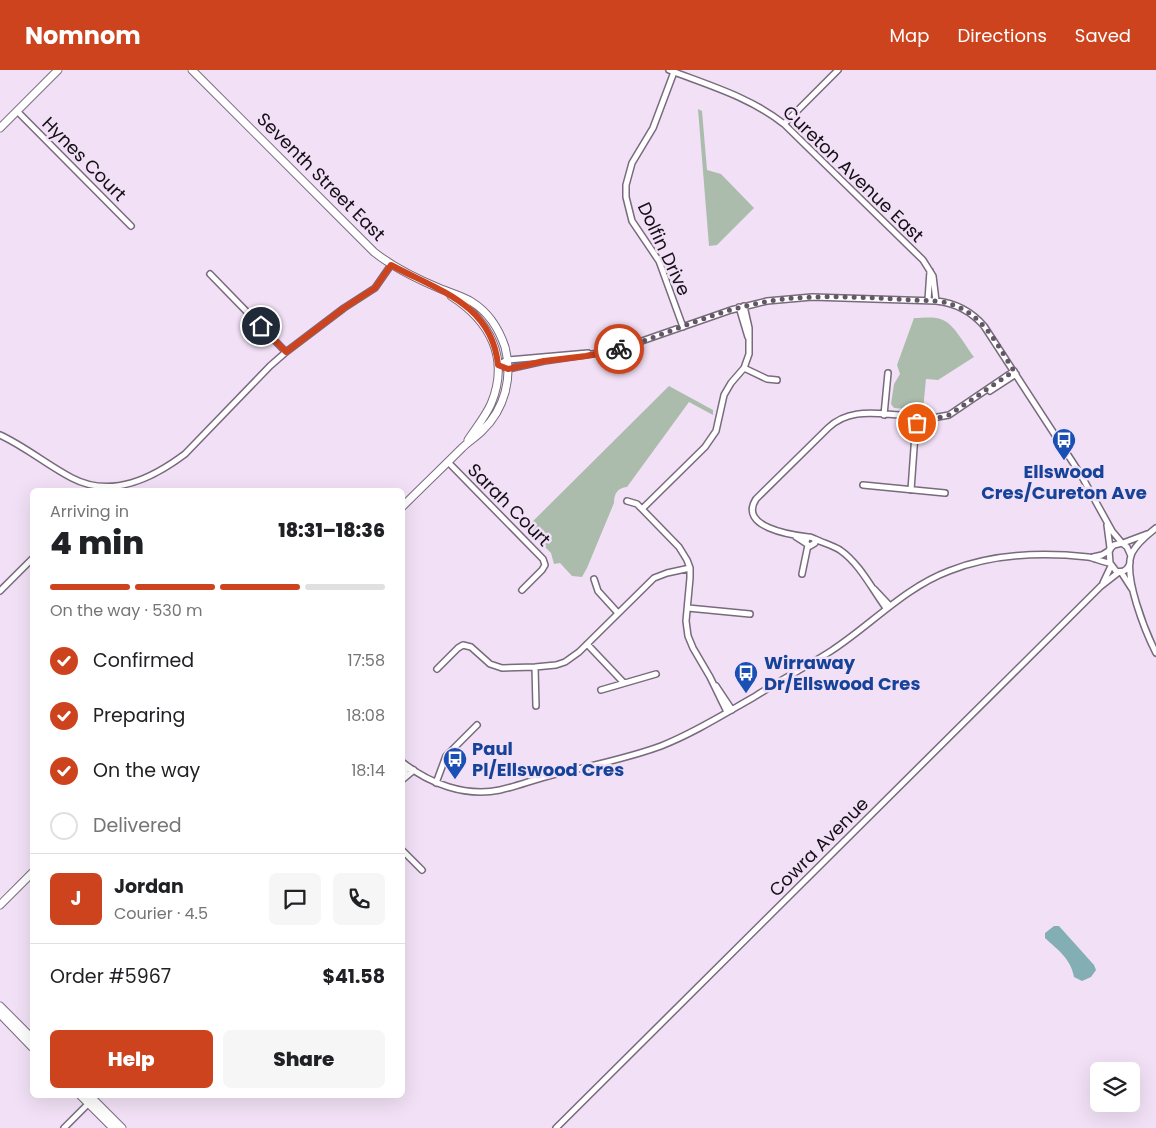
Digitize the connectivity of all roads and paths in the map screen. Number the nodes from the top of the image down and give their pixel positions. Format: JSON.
{"nodes":[{"id":1,"x":58,"y":70,"type":"edge"},
{"id":2,"x":192,"y":70,"type":"edge"},
{"id":3,"x":838,"y":70,"type":"edge"},
{"id":4,"x":672,"y":71,"type":"edge"},
{"id":5,"x":17,"y":111,"type":"junction"},
{"id":6,"x":784,"y":124,"type":"junction"},
{"id":7,"x":0,"y":128,"type":"edge"},
{"id":8,"x":131,"y":226,"type":"dead end"},
{"id":9,"x":391,"y":265,"type":"junction"},
{"id":10,"x":930,"y":270,"type":"junction"},
{"id":11,"x":210,"y":274,"type":"dead end"},
{"id":12,"x":440,"y":288,"type":"junction"},
{"id":13,"x":928,"y":300,"type":"junction"},
{"id":14,"x":936,"y":301,"type":"junction"},
{"id":15,"x":742,"y":307,"type":"junction"},
{"id":16,"x":683,"y":327,"type":"junction"},
{"id":17,"x":286,"y":352,"type":"junction"},
{"id":18,"x":601,"y":353,"type":"junction"},
{"id":19,"x":507,"y":360,"type":"junction"},
{"id":20,"x":498,"y":365,"type":"junction"},
{"id":21,"x":744,"y":368,"type":"junction"},
{"id":22,"x":508,"y":369,"type":"junction"},
{"id":23,"x":888,"y":373,"type":"dead end"},
{"id":24,"x":1015,"y":373,"type":"junction"},
{"id":25,"x":777,"y":380,"type":"dead end"},
{"id":26,"x":884,"y":414,"type":"junction"},
{"id":27,"x":917,"y":419,"type":"junction"},
{"id":28,"x":0,"y":435,"type":"edge"},
{"id":29,"x":465,"y":445,"type":"junction"},
{"id":30,"x":448,"y":462,"type":"junction"},
{"id":31,"x":863,"y":485,"type":"dead end"},
{"id":32,"x":90,"y":488,"type":"edge"},
{"id":33,"x":910,"y":490,"type":"junction"},
{"id":34,"x":945,"y":493,"type":"dead end"},
{"id":35,"x":627,"y":501,"type":"dead end"},
{"id":36,"x":405,"y":503,"type":"edge"},
{"id":37,"x":642,"y":509,"type":"junction"},
{"id":38,"x":1106,"y":522,"type":"junction"},
{"id":39,"x":1156,"y":528,"type":"edge"},
{"id":40,"x":1150,"y":533,"type":"junction"},
{"id":41,"x":810,"y":542,"type":"junction"},
{"id":42,"x":1123,"y":543,"type":"junction"},
{"id":43,"x":1110,"y":549,"type":"junction"},
{"id":44,"x":1090,"y":558,"type":"junction"},
{"id":45,"x":1131,"y":560,"type":"junction"},
{"id":46,"x":30,"y":561,"type":"edge"},
{"id":47,"x":1111,"y":564,"type":"junction"},
{"id":48,"x":690,"y":568,"type":"junction"},
{"id":49,"x":1120,"y":572,"type":"junction"},
{"id":50,"x":802,"y":574,"type":"dead end"},
{"id":51,"x":594,"y":580,"type":"dead end"},
{"id":52,"x":1101,"y":586,"type":"junction"},
{"id":53,"x":522,"y":590,"type":"dead end"},
{"id":54,"x":0,"y":591,"type":"edge"},
{"id":55,"x":1133,"y":591,"type":"junction"},
{"id":56,"x":888,"y":607,"type":"junction"},
{"id":57,"x":688,"y":608,"type":"junction"},
{"id":58,"x":618,"y":613,"type":"junction"},
{"id":59,"x":750,"y":614,"type":"dead end"},
{"id":60,"x":587,"y":644,"type":"junction"},
{"id":61,"x":1156,"y":653,"type":"edge"},
{"id":62,"x":535,"y":667,"type":"junction"},
{"id":63,"x":437,"y":669,"type":"dead end"},
{"id":64,"x":656,"y":674,"type":"dead end"},
{"id":65,"x":624,"y":683,"type":"junction"},
{"id":66,"x":601,"y":690,"type":"dead end"},
{"id":67,"x":536,"y":706,"type":"dead end"},
{"id":68,"x":730,"y":711,"type":"junction"},
{"id":69,"x":477,"y":725,"type":"dead end"},
{"id":70,"x":405,"y":764,"type":"edge"},
{"id":71,"x":408,"y":767,"type":"junction"},
{"id":72,"x":414,"y":770,"type":"junction"},
{"id":73,"x":405,"y":771,"type":"edge"},
{"id":74,"x":405,"y":778,"type":"edge"},
{"id":75,"x":436,"y":783,"type":"junction"},
{"id":76,"x":405,"y":853,"type":"edge"},
{"id":77,"x":422,"y":870,"type":"dead end"},
{"id":78,"x":30,"y":875,"type":"edge"},
{"id":79,"x":0,"y":905,"type":"edge"},
{"id":80,"x":0,"y":1006,"type":"edge"},
{"id":81,"x":0,"y":1014,"type":"edge"},
{"id":82,"x":30,"y":1036,"type":"edge"},
{"id":83,"x":30,"y":1045,"type":"edge"},
{"id":84,"x":90,"y":1099,"type":"edge"},
{"id":85,"x":64,"y":1128,"type":"edge"},
{"id":86,"x":113,"y":1128,"type":"edge"},
{"id":87,"x":122,"y":1128,"type":"edge"},
{"id":88,"x":556,"y":1128,"type":"edge"}],
"edges":[{"from":1,"to":5,"type":"main road"},
{"from":2,"to":9,"type":"main road","name":"Seventh Street East"},
{"from":3,"to":6,"type":"street"},
{"from":4,"to":6,"type":"street","name":"Cureton Avenue East"},
{"from":4,"to":16,"type":"street","name":"Dolfin Drive"},
{"from":5,"to":7,"type":"main road"},
{"from":5,"to":8,"type":"street","name":"Hynes Court"},
{"from":6,"to":10,"type":"street","name":"Cureton Avenue East"},
{"from":9,"to":12,"type":"main road","name":"Seventh Street East"},
{"from":9,"to":17,"type":"street"},
{"from":10,"to":13,"type":"street"},
{"from":10,"to":14,"type":"street","name":"Cureton Avenue East"},
{"from":11,"to":17,"type":"street"},
{"from":12,"to":19,"type":"main road","name":"Seventh Street East"},
{"from":12,"to":20,"type":"main road","name":"Seventh Street East"},
{"from":13,"to":14,"type":"street"},
{"from":13,"to":15,"type":"street"},
{"from":14,"to":24,"type":"street"},
{"from":15,"to":16,"type":"street"},
{"from":15,"to":21,"type":"street"},
{"from":16,"to":18,"type":"street"},
{"from":17,"to":32,"type":"street"},
{"from":18,"to":19,"type":"street"},
{"from":18,"to":22,"type":"street"},
{"from":19,"to":20,"type":"street"},
{"from":19,"to":22,"type":"main road","name":"Seventh Street East"},
{"from":20,"to":22,"type":"street"},
{"from":20,"to":29,"type":"main road"},
{"from":21,"to":25,"type":"street"},
{"from":21,"to":37,"type":"street"},
{"from":22,"to":29,"type":"main road","name":"Seventh Street East"},
{"from":23,"to":26,"type":"street"},
{"from":24,"to":27,"type":"street"},
{"from":24,"to":38,"type":"street"},
{"from":26,"to":27,"type":"street"},
{"from":26,"to":41,"type":"street"},
{"from":27,"to":33,"type":"street"},
{"from":28,"to":32,"type":"street"},
{"from":29,"to":30,"type":"main road"},
{"from":30,"to":36,"type":"main road"},
{"from":30,"to":53,"type":"street","name":"Sarah Court"},
{"from":31,"to":33,"type":"street"},
{"from":33,"to":34,"type":"street"},
{"from":35,"to":37,"type":"street"},
{"from":37,"to":48,"type":"street"},
{"from":38,"to":42,"type":"street"},
{"from":38,"to":43,"type":"street"},
{"from":39,"to":40,"type":"street"},
{"from":40,"to":42,"type":"street"},
{"from":40,"to":45,"type":"street"},
{"from":41,"to":50,"type":"street"},
{"from":41,"to":56,"type":"street"},
{"from":42,"to":43,"type":"street"},
{"from":42,"to":45,"type":"street"},
{"from":43,"to":44,"type":"street"},
{"from":43,"to":47,"type":"street"},
{"from":44,"to":47,"type":"street"},
{"from":44,"to":56,"type":"street"},
{"from":45,"to":49,"type":"street"},
{"from":45,"to":55,"type":"street"},
{"from":46,"to":54,"type":"street"},
{"from":47,"to":49,"type":"street"},
{"from":47,"to":52,"type":"street"},
{"from":48,"to":57,"type":"street"},
{"from":48,"to":58,"type":"street"},
{"from":49,"to":52,"type":"street"},
{"from":49,"to":55,"type":"street"},
{"from":51,"to":58,"type":"street"},
{"from":52,"to":88,"type":"street","name":"Cowra Avenue"},
{"from":55,"to":61,"type":"street"},
{"from":56,"to":68,"type":"street"},
{"from":57,"to":59,"type":"street"},
{"from":57,"to":68,"type":"street"},
{"from":58,"to":60,"type":"street"},
{"from":60,"to":62,"type":"street"},
{"from":60,"to":65,"type":"street"},
{"from":62,"to":63,"type":"street"},
{"from":62,"to":67,"type":"street"},
{"from":64,"to":65,"type":"street"},
{"from":65,"to":66,"type":"street"},
{"from":68,"to":75,"type":"street"},
{"from":69,"to":75,"type":"street"},
{"from":70,"to":71,"type":"street"},
{"from":71,"to":72,"type":"street"},
{"from":71,"to":73,"type":"street"},
{"from":72,"to":74,"type":"street"},
{"from":72,"to":75,"type":"street"},
{"from":76,"to":77,"type":"street"},
{"from":78,"to":79,"type":"main road"},
{"from":80,"to":82,"type":"main road"},
{"from":81,"to":83,"type":"main road"},
{"from":84,"to":85,"type":"street"},
{"from":84,"to":86,"type":"main road"},
{"from":84,"to":87,"type":"main road"}]}
